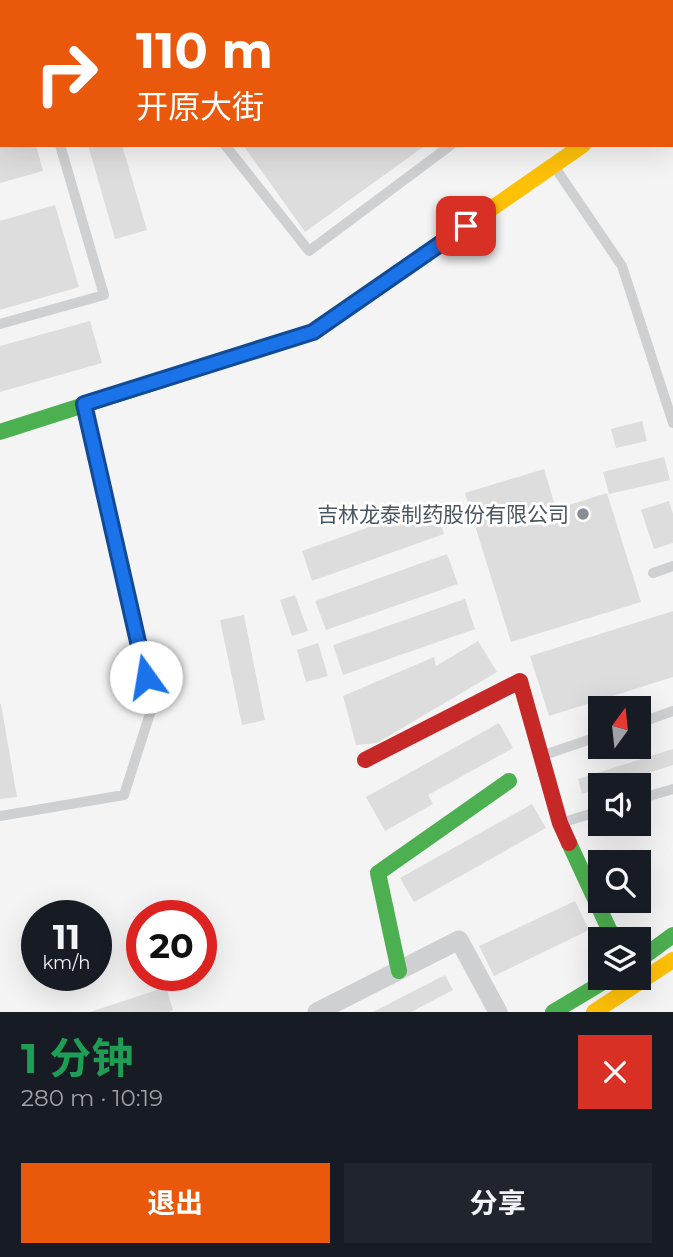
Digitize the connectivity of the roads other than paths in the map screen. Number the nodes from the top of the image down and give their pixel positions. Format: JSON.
{"nodes":[{"id":1,"x":61,"y":147,"type":"edge"},
{"id":2,"x":227,"y":147,"type":"edge"},
{"id":3,"x":448,"y":147,"type":"edge"},
{"id":4,"x":580,"y":147,"type":"edge"},
{"id":5,"x":554,"y":165,"type":"junction"},
{"id":6,"x":0,"y":324,"type":"edge"},
{"id":7,"x":84,"y":405,"type":"junction"},
{"id":8,"x":673,"y":423,"type":"edge"},
{"id":9,"x":0,"y":432,"type":"edge"},
{"id":10,"x":673,"y":566,"type":"edge"},
{"id":11,"x":653,"y":573,"type":"dead end"},
{"id":12,"x":673,"y":711,"type":"edge"},
{"id":13,"x":651,"y":719,"type":"edge"},
{"id":14,"x":588,"y":740,"type":"edge"},
{"id":15,"x":541,"y":756,"type":"junction"},
{"id":16,"x":365,"y":760,"type":"dead end"},
{"id":17,"x":509,"y":781,"type":"dead end"},
{"id":18,"x":673,"y":789,"type":"edge"},
{"id":19,"x":651,"y":795,"type":"edge"},
{"id":20,"x":588,"y":815,"type":"edge"},
{"id":21,"x":0,"y":816,"type":"edge"},
{"id":22,"x":560,"y":823,"type":"junction"},
{"id":23,"x":608,"y":927,"type":"edge"},
{"id":24,"x":673,"y":935,"type":"edge"},
{"id":25,"x":651,"y":951,"type":"edge"},
{"id":26,"x":673,"y":960,"type":"edge"},
{"id":27,"x":398,"y":971,"type":"junction"},
{"id":28,"x":590,"y":990,"type":"edge"},
{"id":29,"x":317,"y":1012,"type":"edge"},
{"id":30,"x":498,"y":1012,"type":"edge"},
{"id":31,"x":553,"y":1012,"type":"edge"},
{"id":32,"x":594,"y":1012,"type":"edge"}],
"edges":[{"from":1,"to":6,"type":"lane"},
{"from":2,"to":3,"type":"lane"},
{"from":4,"to":5,"type":"street"},
{"from":5,"to":7,"type":"street"},
{"from":5,"to":8,"type":"lane"},
{"from":7,"to":9,"type":"street"},
{"from":7,"to":21,"type":"lane"},
{"from":10,"to":11,"type":"lane"},
{"from":12,"to":13,"type":"lane"},
{"from":14,"to":15,"type":"lane"},
{"from":15,"to":16,"type":"street"},
{"from":15,"to":22,"type":"street"},
{"from":17,"to":27,"type":"street"},
{"from":18,"to":19,"type":"lane"},
{"from":20,"to":22,"type":"lane"},
{"from":22,"to":23,"type":"street"},
{"from":24,"to":25,"type":"street"},
{"from":26,"to":32,"type":"street"},
{"from":27,"to":29,"type":"street"},
{"from":27,"to":30,"type":"street"},
{"from":28,"to":31,"type":"street"}]}
